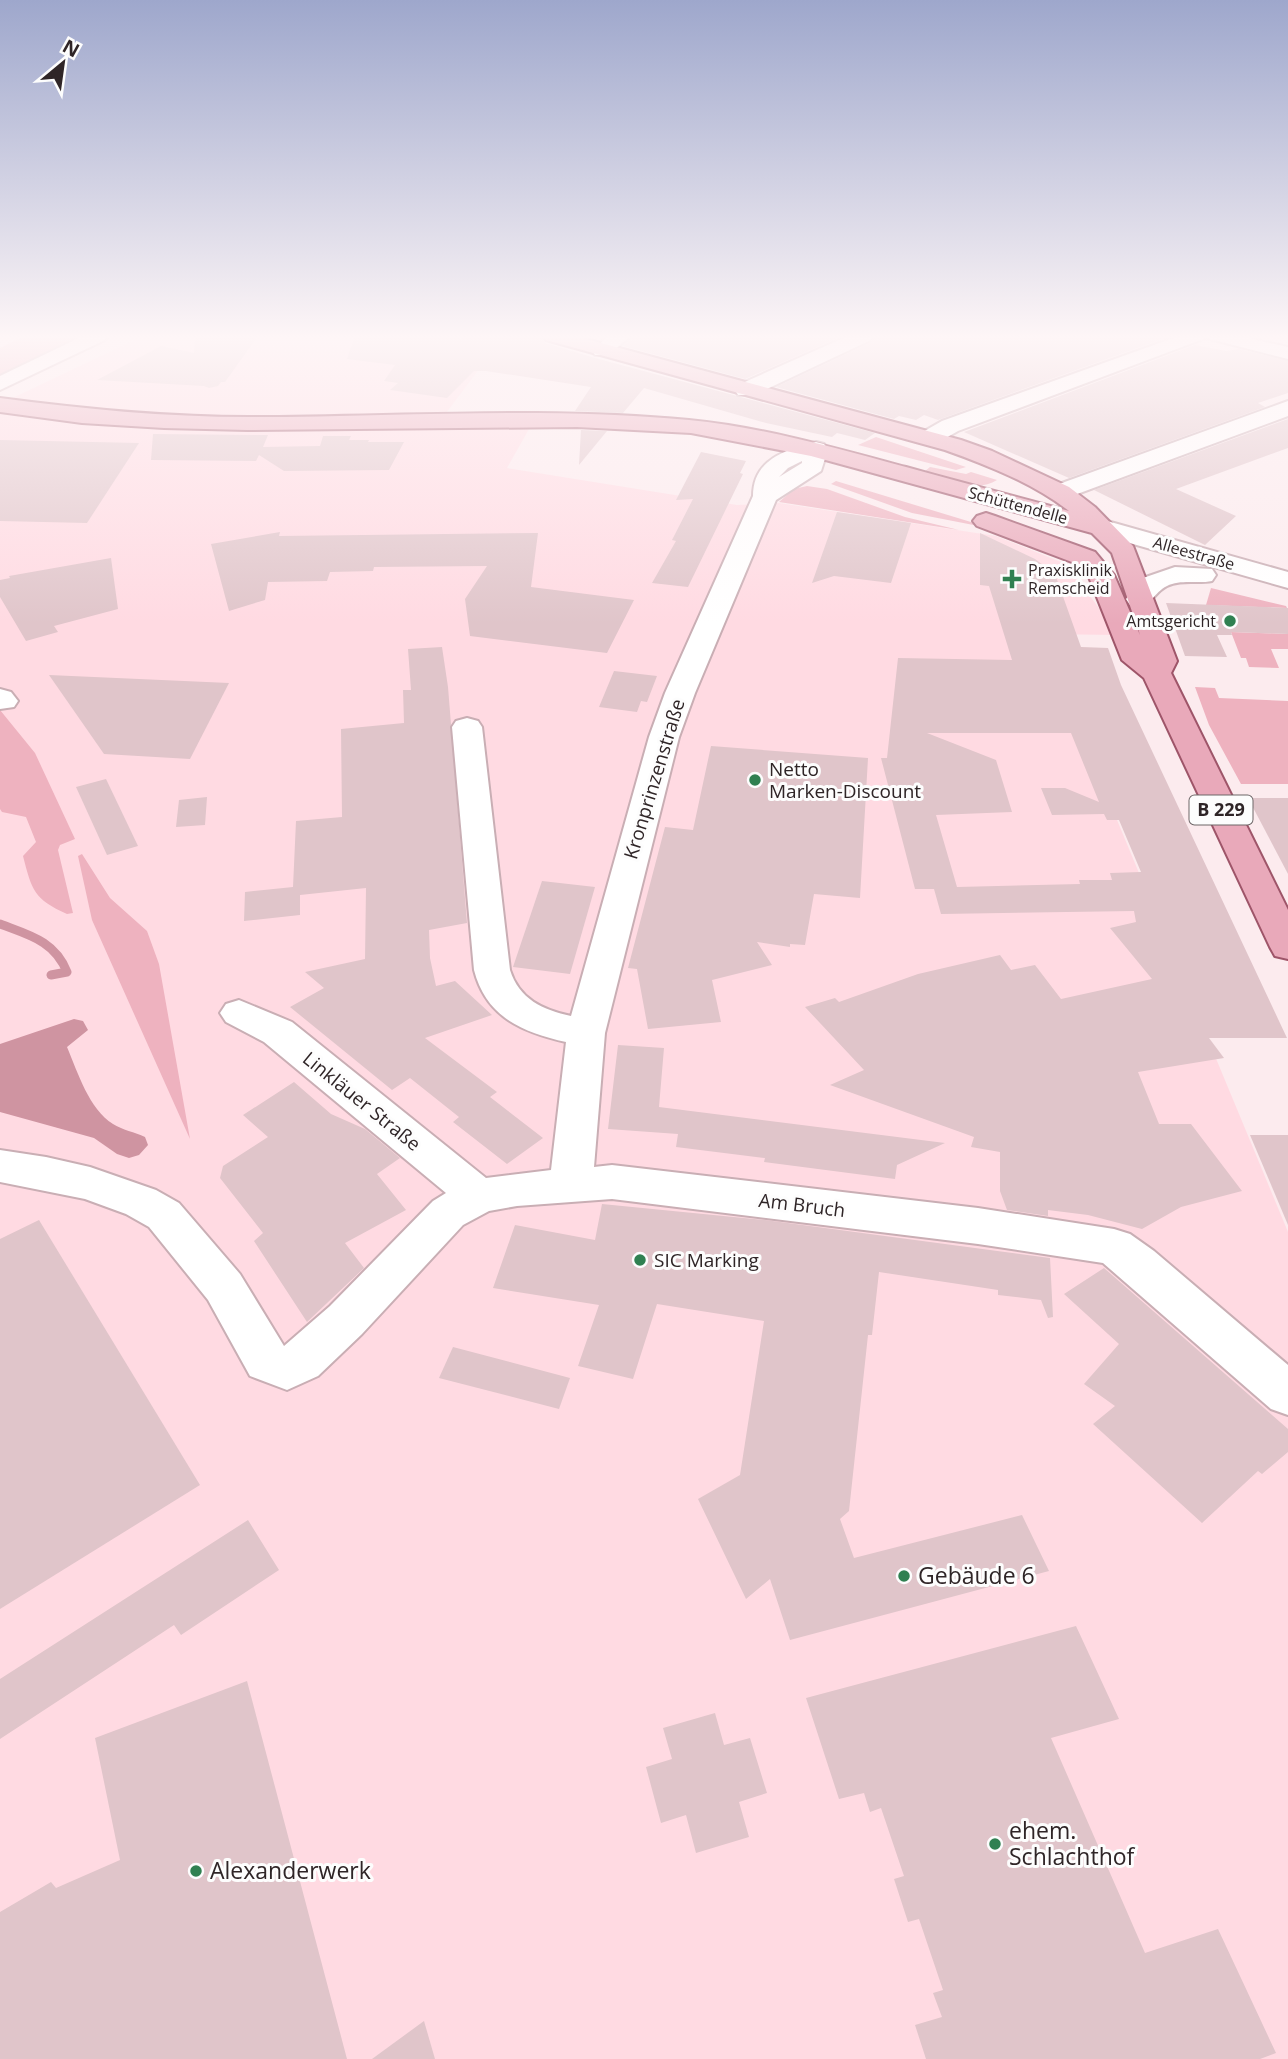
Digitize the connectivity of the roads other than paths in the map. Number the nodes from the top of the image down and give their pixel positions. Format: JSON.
{"nodes":[{"id":1,"x":672,"y":432,"type":"edge"},
{"id":2,"x":732,"y":432,"type":"edge"},
{"id":3,"x":906,"y":432,"type":"edge"},
{"id":4,"x":939,"y":432,"type":"edge"},
{"id":5,"x":1223,"y":432,"type":"edge"},
{"id":6,"x":929,"y":438,"type":"junction"},
{"id":7,"x":815,"y":457,"type":"junction"},
{"id":8,"x":786,"y":458,"type":"junction"},
{"id":9,"x":1007,"y":467,"type":"junction"},
{"id":10,"x":967,"y":491,"type":"junction"},
{"id":11,"x":1060,"y":492,"type":"junction"},
{"id":12,"x":765,"y":496,"type":"junction"},
{"id":13,"x":929,"y":498,"type":"junction"},
{"id":14,"x":1089,"y":541,"type":"junction"},
{"id":15,"x":1124,"y":551,"type":"junction"},
{"id":16,"x":1203,"y":575,"type":"junction"},
{"id":17,"x":1288,"y":580,"type":"edge"},
{"id":18,"x":1288,"y":595,"type":"edge"},
{"id":19,"x":1140,"y":599,"type":"junction"},
{"id":20,"x":1156,"y":673,"type":"junction"},
{"id":21,"x":467,"y":727,"type":"dead end"},
{"id":22,"x":1288,"y":947,"type":"edge"},
{"id":23,"x":240,"y":1013,"type":"dead end"},
{"id":24,"x":586,"y":1032,"type":"junction"},
{"id":25,"x":0,"y":1166,"type":"edge"},
{"id":26,"x":570,"y":1183,"type":"junction"},
{"id":27,"x":480,"y":1196,"type":"junction"},
{"id":28,"x":1288,"y":1394,"type":"edge"}],
"edges":[{"from":1,"to":8,"type":"main road","name":"Schüttendelle"},
{"from":2,"to":7,"type":"main road","name":"Schüttendelle"},
{"from":3,"to":6,"type":"main road"},
{"from":4,"to":6,"type":"street"},
{"from":5,"to":11,"type":"street"},
{"from":6,"to":9,"type":"main road"},
{"from":7,"to":8,"type":"main road","name":"Schüttendelle"},
{"from":7,"to":10,"type":"main road","name":"Schüttendelle"},
{"from":7,"to":12,"type":"street"},
{"from":7,"to":13,"type":"main road","name":"Schüttendelle"},
{"from":8,"to":12,"type":"street","name":"Kronprinzenstraße"},
{"from":9,"to":10,"type":"main road"},
{"from":9,"to":11,"type":"main road"},
{"from":10,"to":14,"type":"main road","name":"Schüttendelle"},
{"from":11,"to":14,"type":"main road"},
{"from":12,"to":24,"type":"street","name":"Kronprinzenstraße"},
{"from":13,"to":14,"type":"main road","name":"Schüttendelle"},
{"from":13,"to":14,"type":"main road","name":"Schüttendelle"},
{"from":14,"to":15,"type":"main road"},
{"from":14,"to":17,"type":"street","name":"Alleestraße"},
{"from":14,"to":20,"type":"main road","number":"B 229"},
{"from":15,"to":16,"type":"street","name":"Alleestraße"},
{"from":15,"to":19,"type":"main road","number":"B 229"},
{"from":16,"to":18,"type":"street","name":"Alleestraße"},
{"from":16,"to":19,"type":"street","name":"Alleestraße"},
{"from":19,"to":20,"type":"main road","number":"B 229"},
{"from":20,"to":22,"type":"main road","number":"B 229"},
{"from":21,"to":24,"type":"street"},
{"from":23,"to":27,"type":"street","name":"Linkläuer Straße"},
{"from":24,"to":26,"type":"street","name":"Kronprinzenstraße"},
{"from":25,"to":27,"type":"street","name":"Am Bruch"},
{"from":26,"to":27,"type":"street","name":"Am Bruch"},
{"from":26,"to":28,"type":"street","name":"Am Bruch"}]}
